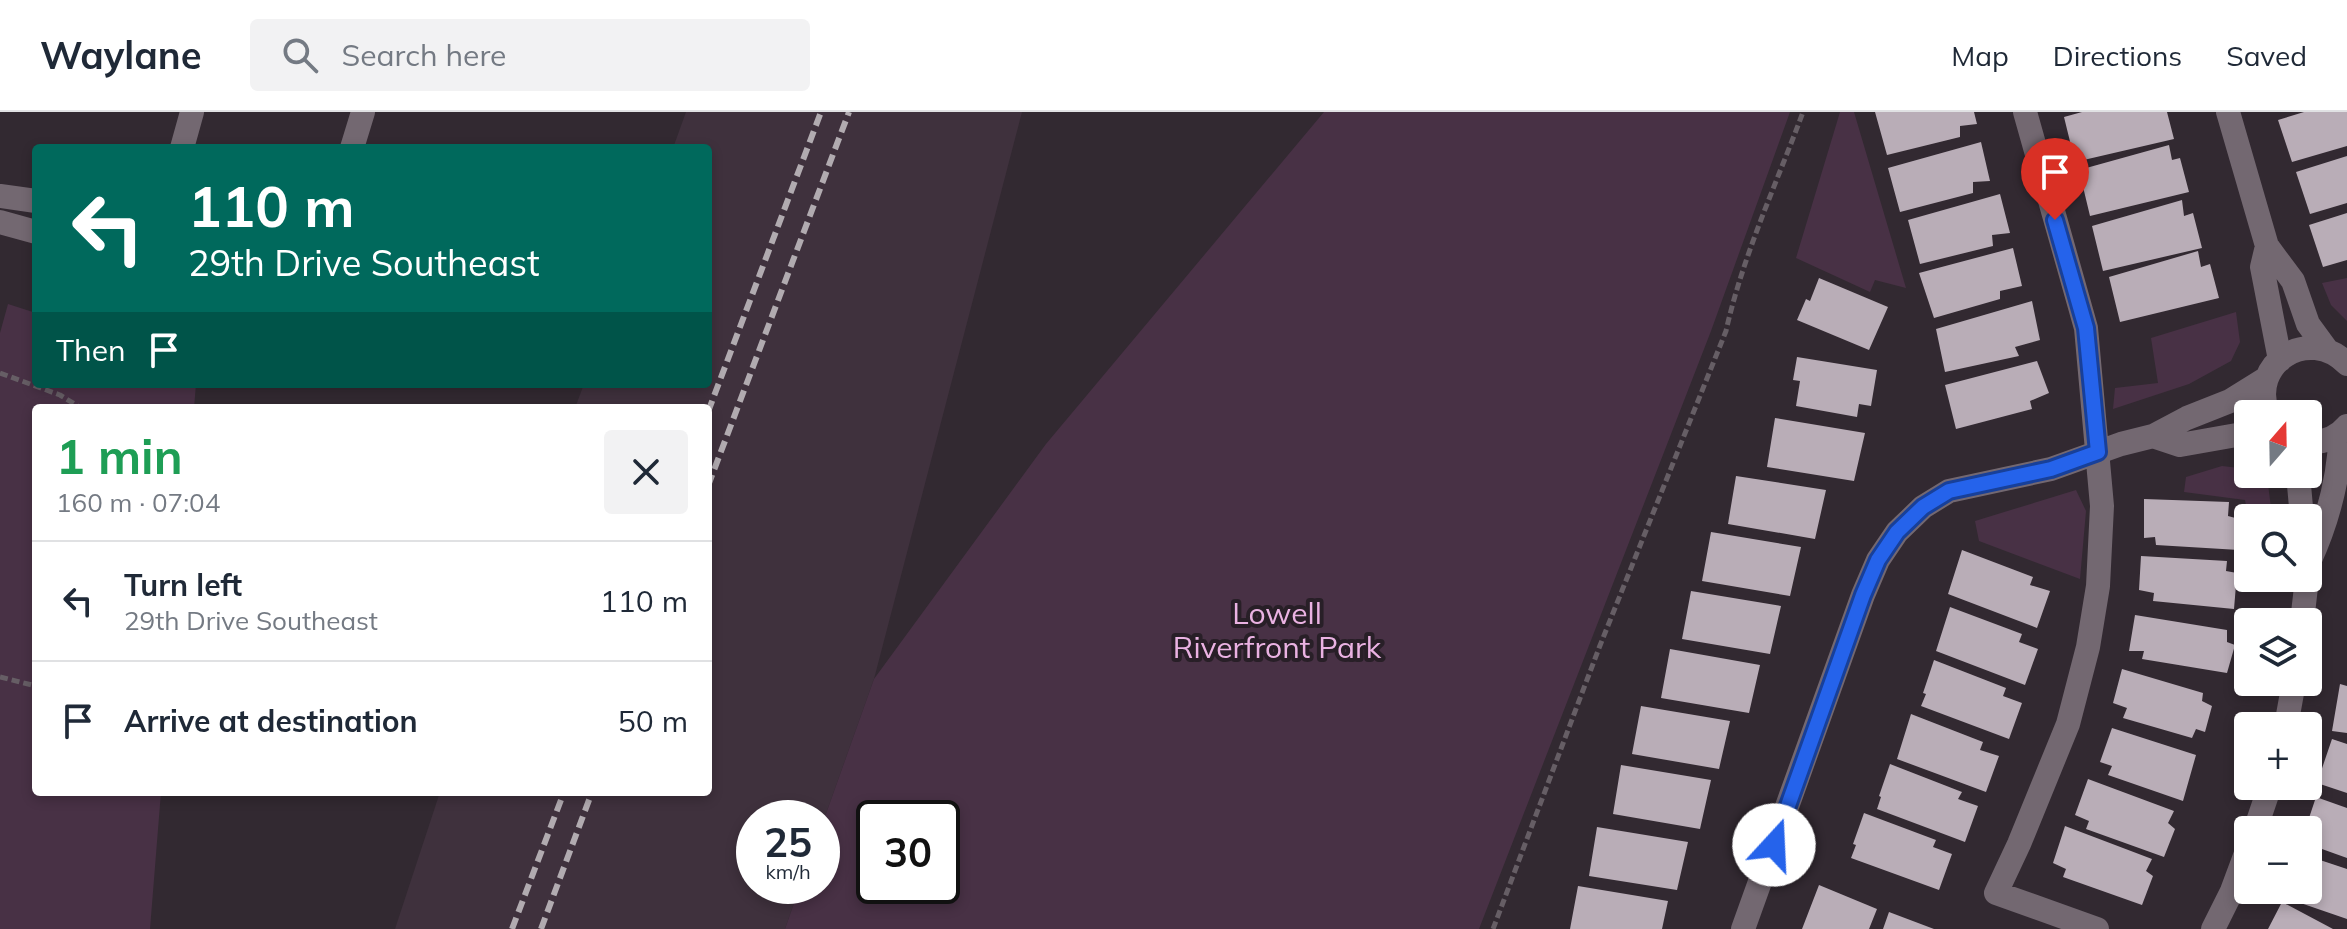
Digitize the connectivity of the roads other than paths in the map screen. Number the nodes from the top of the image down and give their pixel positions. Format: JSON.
{"nodes":[{"id":1,"x":192,"y":112,"type":"edge"},
{"id":2,"x":363,"y":112,"type":"edge"},
{"id":3,"x":2025,"y":112,"type":"edge"},
{"id":4,"x":2228,"y":112,"type":"edge"},
{"id":5,"x":183,"y":144,"type":"edge"},
{"id":6,"x":353,"y":144,"type":"edge"},
{"id":7,"x":0,"y":196,"type":"edge"},
{"id":8,"x":32,"y":200,"type":"edge"},
{"id":9,"x":0,"y":222,"type":"edge"},
{"id":10,"x":32,"y":231,"type":"edge"},
{"id":11,"x":2267,"y":246,"type":"junction"},
{"id":12,"x":2341,"y":359,"type":"edge"},
{"id":13,"x":2273,"y":369,"type":"junction"},
{"id":14,"x":2266,"y":400,"type":"edge"},
{"id":15,"x":2344,"y":429,"type":"edge"},
{"id":16,"x":2234,"y":435,"type":"edge"},
{"id":17,"x":2153,"y":436,"type":"junction"},
{"id":18,"x":2322,"y":441,"type":"edge"},
{"id":19,"x":2098,"y":452,"type":"junction"},
{"id":20,"x":2322,"y":529,"type":"edge"},
{"id":21,"x":2234,"y":886,"type":"edge"},
{"id":22,"x":1743,"y":929,"type":"edge"},
{"id":23,"x":2097,"y":929,"type":"edge"},
{"id":24,"x":2213,"y":929,"type":"edge"}],
"edges":[{"from":1,"to":5,"type":"street"},
{"from":2,"to":6,"type":"street"},
{"from":3,"to":19,"type":"street"},
{"from":4,"to":11,"type":"street"},
{"from":7,"to":8,"type":"street"},
{"from":9,"to":10,"type":"street"},
{"from":11,"to":12,"type":"street"},
{"from":11,"to":13,"type":"street"},
{"from":12,"to":13,"type":"street"},
{"from":13,"to":14,"type":"street"},
{"from":13,"to":17,"type":"street"},
{"from":15,"to":18,"type":"street"},
{"from":15,"to":20,"type":"street"},
{"from":16,"to":17,"type":"street"},
{"from":17,"to":19,"type":"street"},
{"from":19,"to":22,"type":"street"},
{"from":19,"to":23,"type":"street"},
{"from":21,"to":24,"type":"street"}]}
